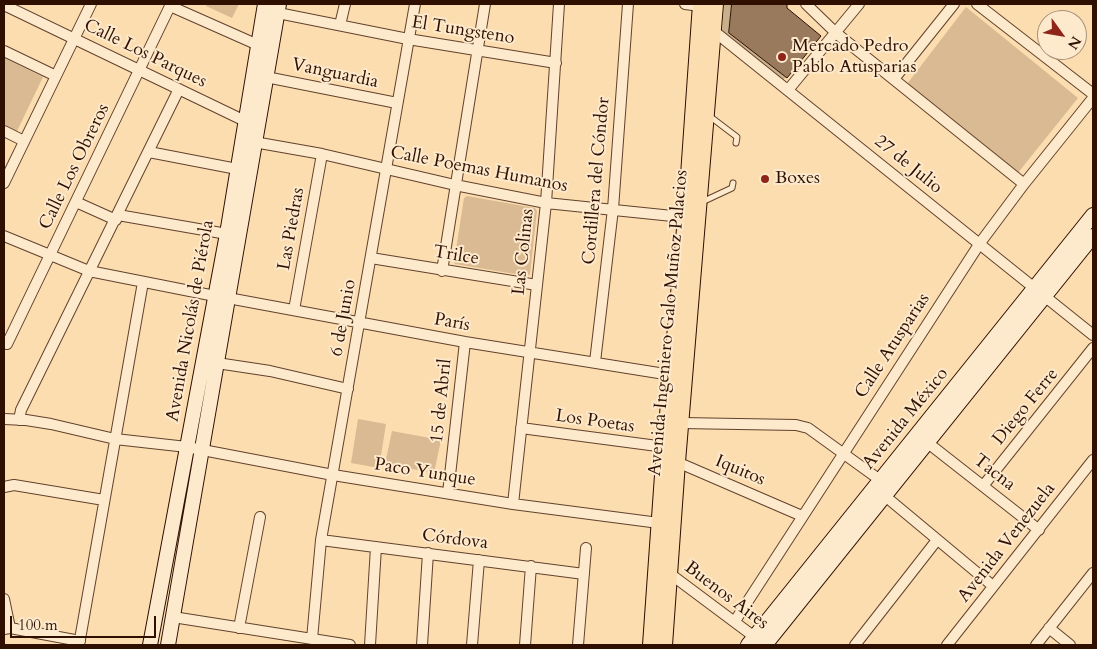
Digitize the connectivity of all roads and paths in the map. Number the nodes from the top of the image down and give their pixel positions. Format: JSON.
{"nodes":[{"id":1,"x":4,"y":4,"type":"edge"},
{"id":2,"x":91,"y":4,"type":"edge"},
{"id":3,"x":265,"y":4,"type":"edge"},
{"id":4,"x":345,"y":4,"type":"edge"},
{"id":5,"x":414,"y":4,"type":"edge"},
{"id":6,"x":485,"y":4,"type":"edge"},
{"id":7,"x":558,"y":4,"type":"edge"},
{"id":8,"x":628,"y":4,"type":"edge"},
{"id":9,"x":685,"y":4,"type":"edge"},
{"id":10,"x":806,"y":4,"type":"edge"},
{"id":11,"x":859,"y":4,"type":"edge"},
{"id":12,"x":954,"y":4,"type":"edge"},
{"id":13,"x":977,"y":4,"type":"edge"},
{"id":14,"x":171,"y":5,"type":"edge"},
{"id":15,"x":706,"y":5,"type":"edge"},
{"id":16,"x":278,"y":8,"type":"edge"},
{"id":17,"x":340,"y":25,"type":"junction"},
{"id":18,"x":707,"y":26,"type":"junction"},
{"id":19,"x":836,"y":32,"type":"junction"},
{"id":20,"x":75,"y":38,"type":"junction"},
{"id":21,"x":408,"y":38,"type":"junction"},
{"id":22,"x":258,"y":45,"type":"junction"},
{"id":23,"x":477,"y":50,"type":"junction"},
{"id":24,"x":4,"y":51,"type":"edge"},
{"id":25,"x":556,"y":63,"type":"junction"},
{"id":26,"x":139,"y":69,"type":"junction"},
{"id":27,"x":56,"y":76,"type":"junction"},
{"id":28,"x":266,"y":77,"type":"junction"},
{"id":29,"x":894,"y":80,"type":"junction"},
{"id":30,"x":180,"y":89,"type":"junction"},
{"id":31,"x":788,"y":90,"type":"junction"},
{"id":32,"x":1093,"y":94,"type":"edge"},
{"id":33,"x":1093,"y":98,"type":"edge"},
{"id":34,"x":397,"y":104,"type":"junction"},
{"id":35,"x":706,"y":114,"type":"junction"},
{"id":36,"x":245,"y":121,"type":"junction"},
{"id":37,"x":4,"y":131,"type":"edge"},
{"id":38,"x":24,"y":141,"type":"junction"},
{"id":39,"x":254,"y":142,"type":"junction"},
{"id":40,"x":736,"y":143,"type":"dead end"},
{"id":41,"x":149,"y":152,"type":"junction"},
{"id":42,"x":322,"y":154,"type":"junction"},
{"id":43,"x":386,"y":168,"type":"junction"},
{"id":44,"x":237,"y":169,"type":"junction"},
{"id":45,"x":4,"y":183,"type":"edge"},
{"id":46,"x":733,"y":183,"type":"dead end"},
{"id":47,"x":1024,"y":184,"type":"junction"},
{"id":48,"x":455,"y":185,"type":"junction"},
{"id":49,"x":76,"y":202,"type":"junction"},
{"id":50,"x":546,"y":203,"type":"junction"},
{"id":51,"x":613,"y":209,"type":"junction"},
{"id":52,"x":694,"y":213,"type":"junction"},
{"id":53,"x":1093,"y":215,"type":"edge"},
{"id":54,"x":117,"y":218,"type":"junction"},
{"id":55,"x":227,"y":234,"type":"junction"},
{"id":56,"x":4,"y":236,"type":"edge"},
{"id":57,"x":1092,"y":240,"type":"edge"},
{"id":58,"x":980,"y":243,"type":"junction"},
{"id":59,"x":50,"y":256,"type":"junction"},
{"id":60,"x":371,"y":258,"type":"junction"},
{"id":61,"x":442,"y":270,"type":"junction"},
{"id":62,"x":89,"y":272,"type":"junction"},
{"id":63,"x":143,"y":282,"type":"junction"},
{"id":64,"x":536,"y":286,"type":"junction"},
{"id":65,"x":1040,"y":292,"type":"junction"},
{"id":66,"x":222,"y":297,"type":"junction"},
{"id":67,"x":294,"y":310,"type":"junction"},
{"id":68,"x":360,"y":322,"type":"junction"},
{"id":69,"x":1093,"y":335,"type":"edge"},
{"id":70,"x":465,"y":342,"type":"junction"},
{"id":71,"x":7,"y":344,"type":"dead end"},
{"id":72,"x":1093,"y":348,"type":"edge"},
{"id":73,"x":529,"y":353,"type":"junction"},
{"id":74,"x":217,"y":362,"type":"junction"},
{"id":75,"x":595,"y":362,"type":"junction"},
{"id":76,"x":672,"y":375,"type":"junction"},
{"id":77,"x":348,"y":389,"type":"junction"},
{"id":78,"x":4,"y":419,"type":"edge"},
{"id":79,"x":19,"y":420,"type":"junction"},
{"id":80,"x":681,"y":423,"type":"junction"},
{"id":81,"x":521,"y":428,"type":"junction"},
{"id":82,"x":115,"y":439,"type":"junction"},
{"id":83,"x":928,"y":443,"type":"junction"},
{"id":84,"x":195,"y":448,"type":"junction"},
{"id":85,"x":844,"y":452,"type":"junction"},
{"id":86,"x":669,"y":457,"type":"junction"},
{"id":87,"x":1093,"y":460,"type":"edge"},
{"id":88,"x":332,"y":475,"type":"junction"},
{"id":89,"x":880,"y":480,"type":"junction"},
{"id":90,"x":983,"y":486,"type":"junction"},
{"id":91,"x":4,"y":487,"type":"edge"},
{"id":92,"x":448,"y":494,"type":"junction"},
{"id":93,"x":885,"y":496,"type":"junction"},
{"id":94,"x":104,"y":500,"type":"junction"},
{"id":95,"x":513,"y":504,"type":"junction"},
{"id":96,"x":802,"y":516,"type":"junction"},
{"id":97,"x":260,"y":517,"type":"dead end"},
{"id":98,"x":659,"y":523,"type":"junction"},
{"id":99,"x":1038,"y":530,"type":"junction"},
{"id":100,"x":321,"y":540,"type":"junction"},
{"id":101,"x":937,"y":540,"type":"junction"},
{"id":102,"x":376,"y":547,"type":"junction"},
{"id":103,"x":586,"y":548,"type":"dead end"},
{"id":104,"x":428,"y":553,"type":"junction"},
{"id":105,"x":479,"y":560,"type":"junction"},
{"id":106,"x":530,"y":566,"type":"junction"},
{"id":107,"x":669,"y":573,"type":"junction"},
{"id":108,"x":1093,"y":573,"type":"edge"},
{"id":109,"x":584,"y":574,"type":"junction"},
{"id":110,"x":994,"y":586,"type":"junction"},
{"id":111,"x":4,"y":599,"type":"edge"},
{"id":112,"x":173,"y":617,"type":"junction"},
{"id":113,"x":735,"y":622,"type":"junction"},
{"id":114,"x":239,"y":628,"type":"junction"},
{"id":115,"x":1049,"y":628,"type":"junction"},
{"id":116,"x":7,"y":629,"type":"edge"},
{"id":117,"x":312,"y":639,"type":"junction"},
{"id":118,"x":80,"y":643,"type":"edge"},
{"id":119,"x":758,"y":643,"type":"edge"},
{"id":120,"x":150,"y":645,"type":"edge"},
{"id":121,"x":168,"y":645,"type":"edge"},
{"id":122,"x":349,"y":645,"type":"edge"},
{"id":123,"x":370,"y":645,"type":"edge"},
{"id":124,"x":422,"y":645,"type":"edge"},
{"id":125,"x":472,"y":645,"type":"edge"},
{"id":126,"x":524,"y":645,"type":"edge"},
{"id":127,"x":578,"y":645,"type":"edge"},
{"id":128,"x":651,"y":645,"type":"edge"},
{"id":129,"x":664,"y":645,"type":"edge"},
{"id":130,"x":855,"y":645,"type":"edge"},
{"id":131,"x":947,"y":645,"type":"edge"},
{"id":132,"x":1036,"y":645,"type":"edge"},
{"id":133,"x":1070,"y":645,"type":"edge"}],
"edges":[{"from":1,"to":20,"type":"street","name":"Calle Los Parques"},
{"from":2,"to":20,"type":"street"},
{"from":3,"to":22,"type":"street","name":"Avenida Nicolás de Piérola"},
{"from":4,"to":17,"type":"street"},
{"from":5,"to":21,"type":"street","name":"6 de Junio"},
{"from":6,"to":23,"type":"street"},
{"from":7,"to":25,"type":"street","name":"Las Colinas"},
{"from":8,"to":51,"type":"street","name":"Cordillera del Cóndor"},
{"from":9,"to":15,"type":"street"},
{"from":10,"to":19,"type":"street"},
{"from":11,"to":19,"type":"street"},
{"from":12,"to":29,"type":"street"},
{"from":13,"to":32,"type":"street"},
{"from":14,"to":22,"type":"street"},
{"from":14,"to":26,"type":"street","name":"Calle Los Obreros"},
{"from":15,"to":18,"type":"main road","name":"Avenida Ingeniero Galo Muñoz Palacios"},
{"from":16,"to":17,"type":"street","name":"El Tungsteno"},
{"from":16,"to":28,"type":"street","name":"Avenida Nicolás de Piérola"},
{"from":17,"to":21,"type":"street","name":"El Tungsteno"},
{"from":18,"to":31,"type":"street","name":"27 de Julio"},
{"from":18,"to":35,"type":"main road","name":"Avenida Ingeniero Galo Muñoz Palacios"},
{"from":18,"to":52,"type":"main road","name":"Avenida Ingeniero Galo Muñoz Palacios"},
{"from":19,"to":29,"type":"street"},
{"from":19,"to":31,"type":"street"},
{"from":20,"to":26,"type":"street","name":"Calle Los Parques"},
{"from":20,"to":27,"type":"street"},
{"from":21,"to":23,"type":"street","name":"El Tungsteno"},
{"from":21,"to":34,"type":"street","name":"6 de Junio"},
{"from":22,"to":36,"type":"street","name":"Avenida Nicolás de Piérola"},
{"from":23,"to":25,"type":"street","name":"El Tungsteno"},
{"from":23,"to":48,"type":"street"},
{"from":24,"to":27,"type":"street"},
{"from":25,"to":50,"type":"street","name":"Las Colinas"},
{"from":26,"to":30,"type":"street","name":"Calle Los Parques"},
{"from":26,"to":49,"type":"street","name":"Calle Los Obreros"},
{"from":27,"to":38,"type":"street"},
{"from":28,"to":34,"type":"street","name":"Vanguardia"},
{"from":28,"to":39,"type":"street","name":"Avenida Nicolás de Piérola"},
{"from":29,"to":47,"type":"street"},
{"from":30,"to":36,"type":"street","name":"Calle Los Parques"},
{"from":30,"to":41,"type":"street"},
{"from":31,"to":58,"type":"street","name":"27 de Julio"},
{"from":33,"to":47,"type":"street","name":"Calle Atusparias"},
{"from":34,"to":43,"type":"street","name":"6 de Junio"},
{"from":35,"to":40,"type":"lane"},
{"from":35,"to":52,"type":"main road","name":"Avenida Ingeniero Galo Muñoz Palacios"},
{"from":36,"to":44,"type":"street","name":"Avenida Nicolás de Piérola"},
{"from":37,"to":38,"type":"street"},
{"from":38,"to":45,"type":"street"},
{"from":39,"to":42,"type":"street","name":"Calle Poemas Humanos"},
{"from":39,"to":66,"type":"street","name":"Avenida Nicolás de Piérola"},
{"from":41,"to":44,"type":"street"},
{"from":41,"to":54,"type":"street"},
{"from":42,"to":43,"type":"street","name":"Calle Poemas Humanos"},
{"from":42,"to":67,"type":"street","name":"Las Piedras"},
{"from":43,"to":48,"type":"street","name":"Calle Poemas Humanos"},
{"from":43,"to":60,"type":"street","name":"6 de Junio"},
{"from":44,"to":55,"type":"street","name":"Avenida Nicolás de Piérola"},
{"from":46,"to":52,"type":"lane"},
{"from":47,"to":58,"type":"street","name":"Calle Atusparias"},
{"from":48,"to":50,"type":"street","name":"Calle Poemas Humanos"},
{"from":48,"to":61,"type":"street"},
{"from":49,"to":54,"type":"street"},
{"from":49,"to":59,"type":"street","name":"Calle Los Obreros"},
{"from":50,"to":51,"type":"street","name":"Calle Poemas Humanos"},
{"from":50,"to":64,"type":"street","name":"Las Colinas"},
{"from":51,"to":52,"type":"street","name":"Calle Poemas Humanos"},
{"from":51,"to":75,"type":"street","name":"Cordillera del Cóndor"},
{"from":52,"to":76,"type":"main road","name":"Avenida Ingeniero Galo Muñoz Palacios"},
{"from":52,"to":80,"type":"main road","name":"Avenida Ingeniero Galo Muñoz Palacios"},
{"from":53,"to":65,"type":"street","name":"Avenida México"},
{"from":54,"to":55,"type":"street"},
{"from":54,"to":62,"type":"street"},
{"from":55,"to":66,"type":"street","name":"Avenida Nicolás de Piérola"},
{"from":56,"to":59,"type":"street","name":"París"},
{"from":57,"to":65,"type":"street","name":"Avenida México"},
{"from":58,"to":65,"type":"street","name":"27 de Julio"},
{"from":58,"to":85,"type":"street","name":"Calle Atusparias"},
{"from":59,"to":62,"type":"street","name":"París"},
{"from":59,"to":71,"type":"street","name":"Calle Los Obreros"},
{"from":60,"to":61,"type":"street","name":"Trilce"},
{"from":60,"to":68,"type":"street","name":"6 de Junio"},
{"from":61,"to":64,"type":"street","name":"Trilce"},
{"from":62,"to":63,"type":"street","name":"París"},
{"from":62,"to":79,"type":"street"},
{"from":63,"to":66,"type":"street","name":"París"},
{"from":63,"to":82,"type":"street"},
{"from":64,"to":73,"type":"street","name":"Las Colinas"},
{"from":65,"to":69,"type":"street","name":"27 de Julio"},
{"from":65,"to":83,"type":"street","name":"Avenida México"},
{"from":65,"to":89,"type":"street","name":"Avenida México"},
{"from":66,"to":67,"type":"street","name":"París"},
{"from":66,"to":74,"type":"street","name":"Avenida Nicolás de Piérola"},
{"from":66,"to":84,"type":"street","name":"Avenida Nicolás de Piérola"},
{"from":67,"to":68,"type":"street","name":"París"},
{"from":68,"to":70,"type":"street","name":"París"},
{"from":68,"to":77,"type":"street","name":"6 de Junio"},
{"from":70,"to":73,"type":"street","name":"París"},
{"from":70,"to":92,"type":"street","name":"15 de Abril"},
{"from":72,"to":90,"type":"street","name":"Diego Ferre"},
{"from":73,"to":75,"type":"street","name":"París"},
{"from":73,"to":81,"type":"street","name":"Las Colinas"},
{"from":74,"to":77,"type":"street"},
{"from":74,"to":84,"type":"street","name":"Avenida Nicolás de Piérola"},
{"from":75,"to":76,"type":"street","name":"París"},
{"from":76,"to":86,"type":"main road","name":"Avenida Ingeniero Galo Muñoz Palacios"},
{"from":77,"to":88,"type":"street","name":"6 de Junio"},
{"from":78,"to":79,"type":"street","name":"Paco Yunque"},
{"from":79,"to":82,"type":"street","name":"Paco Yunque"},
{"from":80,"to":85,"type":"street"},
{"from":80,"to":86,"type":"main road","name":"Avenida Ingeniero Galo Muñoz Palacios"},
{"from":81,"to":86,"type":"street","name":"Los Poetas"},
{"from":81,"to":95,"type":"street","name":"Las Colinas"},
{"from":82,"to":84,"type":"street","name":"Paco Yunque"},
{"from":82,"to":94,"type":"street"},
{"from":83,"to":90,"type":"street","name":"Tacna"},
{"from":83,"to":93,"type":"street","name":"Avenida México"},
{"from":84,"to":88,"type":"street","name":"Paco Yunque"},
{"from":84,"to":112,"type":"street","name":"Avenida Nicolás de Piérola"},
{"from":84,"to":120,"type":"street","name":"Avenida Nicolás de Piérola"},
{"from":85,"to":89,"type":"street"},
{"from":85,"to":96,"type":"street","name":"Calle Atusparias"},
{"from":86,"to":96,"type":"street","name":"Iquitos"},
{"from":86,"to":98,"type":"main road","name":"Avenida Ingeniero Galo Muñoz Palacios"},
{"from":86,"to":107,"type":"main road","name":"Avenida Ingeniero Galo Muñoz Palacios"},
{"from":87,"to":99,"type":"street","name":"Avenida Venezuela"},
{"from":88,"to":92,"type":"street","name":"Paco Yunque"},
{"from":88,"to":100,"type":"street","name":"6 de Junio"},
{"from":89,"to":93,"type":"street"},
{"from":89,"to":119,"type":"street","name":"Avenida México"},
{"from":90,"to":99,"type":"street","name":"Tacna"},
{"from":91,"to":94,"type":"street"},
{"from":92,"to":95,"type":"street","name":"Paco Yunque"},
{"from":93,"to":101,"type":"street"},
{"from":93,"to":119,"type":"street","name":"Avenida México"},
{"from":94,"to":118,"type":"street"},
{"from":95,"to":98,"type":"street","name":"Paco Yunque"},
{"from":96,"to":113,"type":"street","name":"Calle Atusparias"},
{"from":97,"to":114,"type":"street"},
{"from":98,"to":128,"type":"main road","name":"Avenida Ingeniero Galo Muñoz Palacios"},
{"from":99,"to":110,"type":"street","name":"Avenida Venezuela"},
{"from":100,"to":102,"type":"street","name":"Córdova"},
{"from":100,"to":117,"type":"street","name":"6 de Junio"},
{"from":101,"to":110,"type":"street"},
{"from":101,"to":130,"type":"street"},
{"from":102,"to":104,"type":"street","name":"Córdova"},
{"from":102,"to":123,"type":"street"},
{"from":103,"to":109,"type":"street"},
{"from":104,"to":105,"type":"street","name":"Córdova"},
{"from":104,"to":124,"type":"street"},
{"from":105,"to":106,"type":"street","name":"Córdova"},
{"from":105,"to":125,"type":"street"},
{"from":106,"to":109,"type":"street","name":"Córdova"},
{"from":106,"to":126,"type":"street"},
{"from":107,"to":113,"type":"street","name":"Buenos Aires"},
{"from":107,"to":129,"type":"main road","name":"Avenida Ingeniero Galo Muñoz Palacios"},
{"from":108,"to":115,"type":"street"},
{"from":109,"to":127,"type":"street"},
{"from":110,"to":131,"type":"street","name":"Avenida Venezuela"},
{"from":111,"to":116,"type":"street"},
{"from":112,"to":114,"type":"street"},
{"from":112,"to":121,"type":"street","name":"Avenida Nicolás de Piérola"},
{"from":113,"to":119,"type":"street","name":"Buenos Aires"},
{"from":114,"to":117,"type":"street"},
{"from":115,"to":132,"type":"street"},
{"from":115,"to":133,"type":"street"},
{"from":116,"to":118,"type":"street"},
{"from":117,"to":122,"type":"street"}]}
